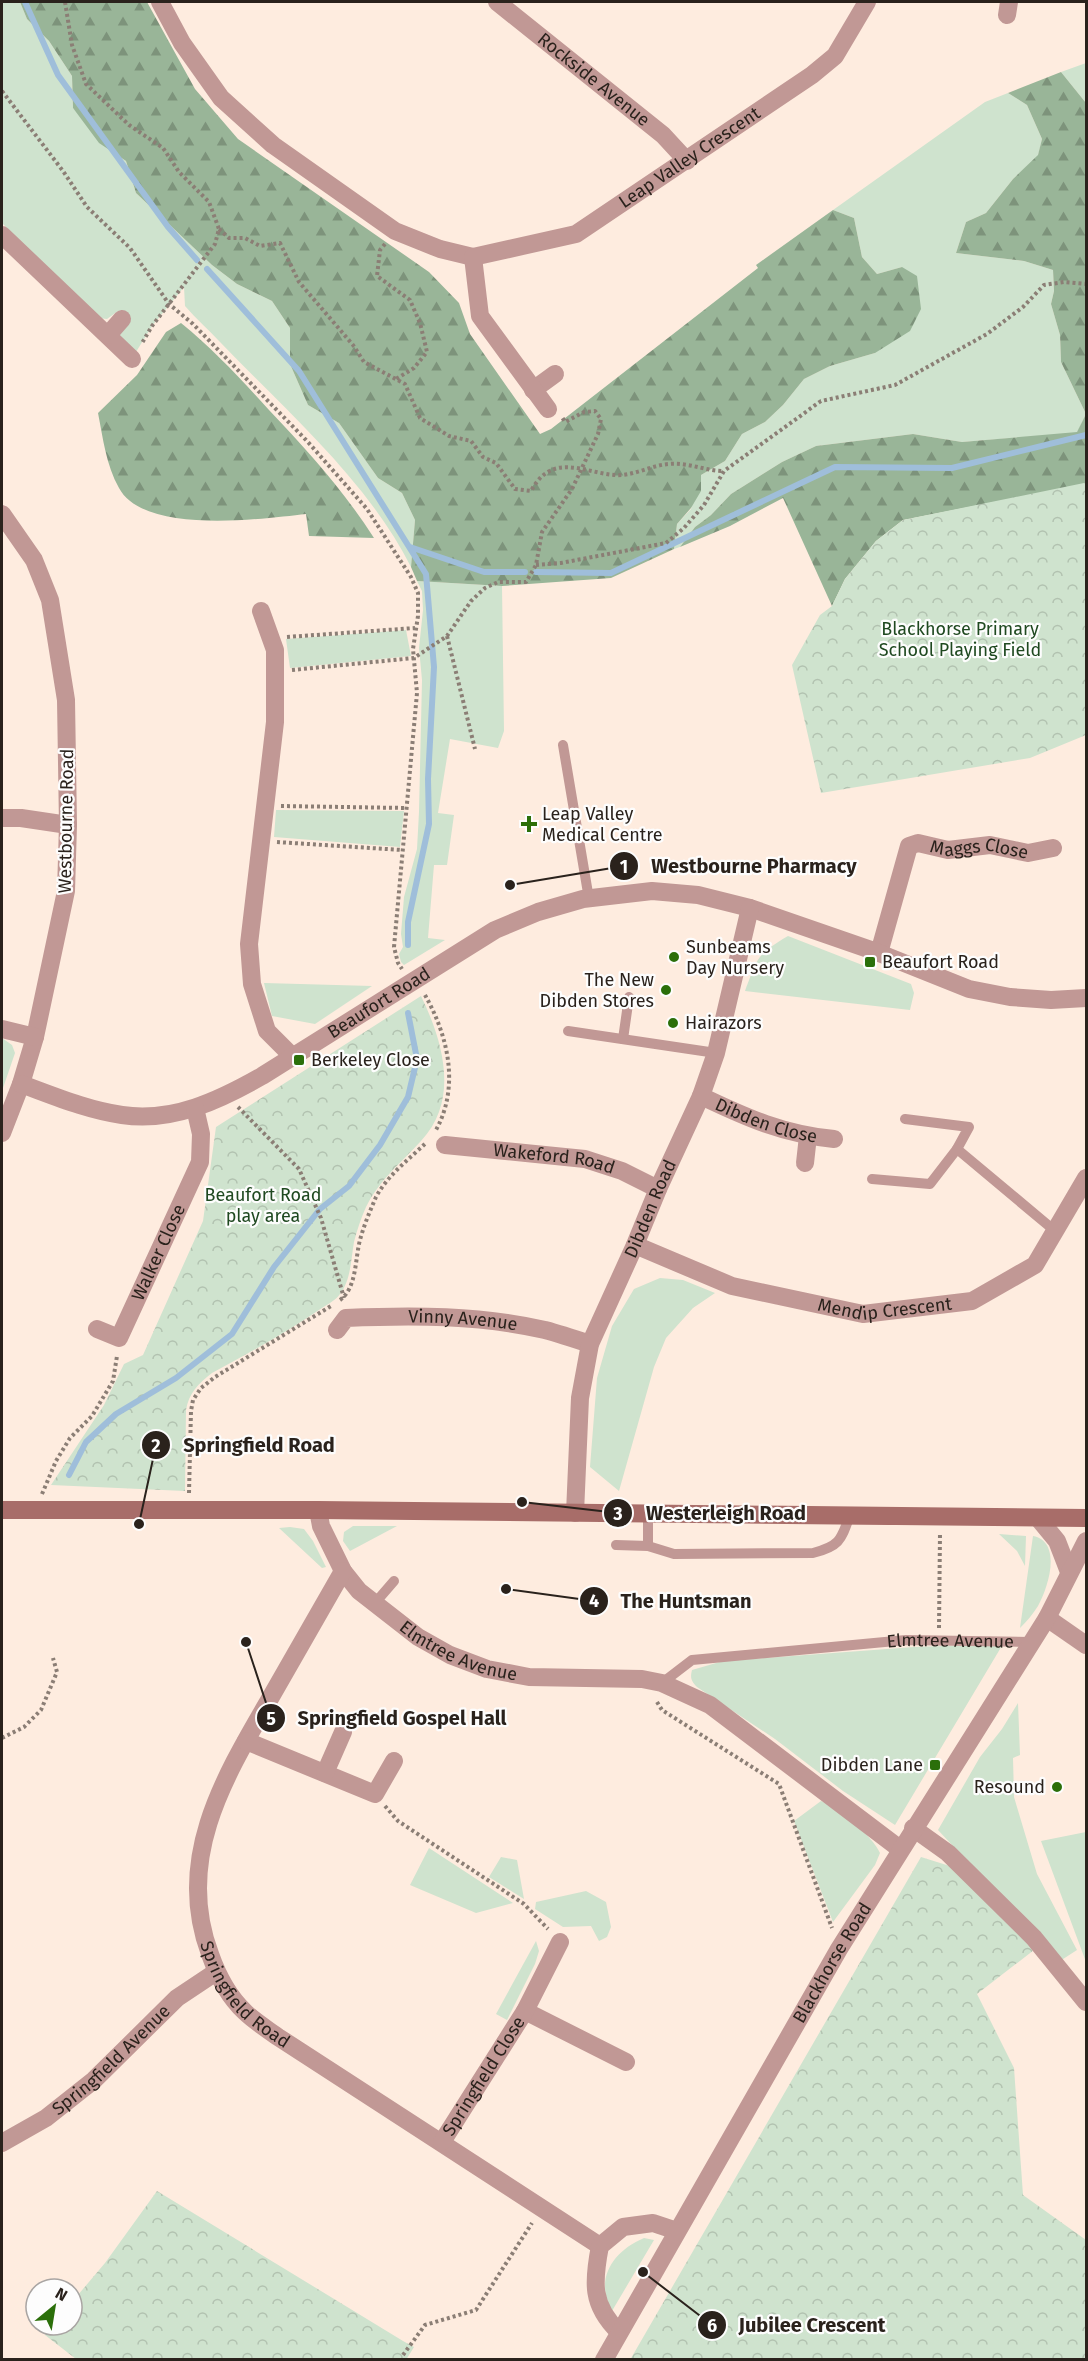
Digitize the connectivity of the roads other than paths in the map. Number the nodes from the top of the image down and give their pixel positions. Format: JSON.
{"nodes":[{"id":1,"x":160,"y":2,"type":"edge"},
{"id":2,"x":867,"y":2,"type":"edge"},
{"id":3,"x":509,"y":5,"type":"edge"},
{"id":4,"x":687,"y":161,"type":"junction"},
{"id":5,"x":2,"y":235,"type":"edge"},
{"id":6,"x":473,"y":256,"type":"junction"},
{"id":7,"x":122,"y":319,"type":"dead end"},
{"id":8,"x":108,"y":335,"type":"junction"},
{"id":9,"x":132,"y":359,"type":"road end"},
{"id":10,"x":555,"y":374,"type":"dead end"},
{"id":11,"x":533,"y":390,"type":"junction"},
{"id":12,"x":548,"y":409,"type":"road end"},
{"id":13,"x":5,"y":525,"type":"edge"},
{"id":14,"x":261,"y":611,"type":"dead end"},
{"id":15,"x":563,"y":745,"type":"dead end"},
{"id":16,"x":2,"y":818,"type":"edge"},
{"id":17,"x":68,"y":825,"type":"junction"},
{"id":18,"x":1053,"y":848,"type":"dead end"},
{"id":19,"x":589,"y":899,"type":"junction"},
{"id":20,"x":750,"y":908,"type":"junction"},
{"id":21,"x":879,"y":953,"type":"junction"},
{"id":22,"x":629,"y":997,"type":"dead end"},
{"id":23,"x":1086,"y":998,"type":"edge"},
{"id":24,"x":2,"y":1029,"type":"edge"},
{"id":25,"x":568,"y":1031,"type":"dead end"},
{"id":26,"x":35,"y":1037,"type":"junction"},
{"id":27,"x":623,"y":1039,"type":"junction"},
{"id":28,"x":716,"y":1053,"type":"junction"},
{"id":29,"x":292,"y":1056,"type":"junction"},
{"id":30,"x":21,"y":1084,"type":"junction"},
{"id":31,"x":701,"y":1096,"type":"junction"},
{"id":32,"x":195,"y":1108,"type":"junction"},
{"id":33,"x":905,"y":1119,"type":"dead end"},
{"id":34,"x":2,"y":1133,"type":"edge"},
{"id":35,"x":808,"y":1136,"type":"junction"},
{"id":36,"x":834,"y":1139,"type":"dead end"},
{"id":37,"x":445,"y":1145,"type":"dead end"},
{"id":38,"x":957,"y":1149,"type":"junction"},
{"id":39,"x":805,"y":1163,"type":"dead end"},
{"id":40,"x":872,"y":1179,"type":"dead end"},
{"id":41,"x":1086,"y":1179,"type":"edge"},
{"id":42,"x":658,"y":1189,"type":"junction"},
{"id":43,"x":1055,"y":1231,"type":"junction"},
{"id":44,"x":635,"y":1245,"type":"junction"},
{"id":45,"x":342,"y":1324,"type":"road end"},
{"id":46,"x":97,"y":1329,"type":"dead end"},
{"id":47,"x":590,"y":1344,"type":"junction"},
{"id":48,"x":2,"y":1510,"type":"edge"},
{"id":49,"x":318,"y":1510,"type":"junction"},
{"id":50,"x":575,"y":1513,"type":"junction"},
{"id":51,"x":648,"y":1514,"type":"junction"},
{"id":52,"x":850,"y":1515,"type":"junction"},
{"id":53,"x":1038,"y":1518,"type":"junction"},
{"id":54,"x":1086,"y":1518,"type":"edge"},
{"id":55,"x":1086,"y":1541,"type":"edge"},
{"id":56,"x":616,"y":1545,"type":"dead end"},
{"id":57,"x":648,"y":1546,"type":"junction"},
{"id":58,"x":343,"y":1571,"type":"junction"},
{"id":59,"x":1069,"y":1572,"type":"junction"},
{"id":60,"x":394,"y":1581,"type":"dead end"},
{"id":61,"x":375,"y":1603,"type":"junction"},
{"id":62,"x":1047,"y":1618,"type":"junction"},
{"id":63,"x":1032,"y":1641,"type":"junction"},
{"id":64,"x":1086,"y":1645,"type":"edge"},
{"id":65,"x":662,"y":1683,"type":"junction"},
{"id":66,"x":343,"y":1732,"type":"dead end"},
{"id":67,"x":246,"y":1741,"type":"junction"},
{"id":68,"x":394,"y":1761,"type":"dead end"},
{"id":69,"x":325,"y":1773,"type":"junction"},
{"id":70,"x":913,"y":1828,"type":"junction"},
{"id":71,"x":900,"y":1849,"type":"junction"},
{"id":72,"x":560,"y":1942,"type":"road end"},
{"id":73,"x":216,"y":1972,"type":"junction"},
{"id":74,"x":1086,"y":2002,"type":"edge"},
{"id":75,"x":525,"y":2011,"type":"junction"},
{"id":76,"x":626,"y":2062,"type":"dead end"},
{"id":77,"x":2,"y":2142,"type":"edge"},
{"id":78,"x":442,"y":2142,"type":"junction"},
{"id":79,"x":677,"y":2231,"type":"junction"},
{"id":80,"x":600,"y":2246,"type":"junction"},
{"id":81,"x":619,"y":2332,"type":"junction"},
{"id":82,"x":604,"y":2360,"type":"edge"}],
"edges":[{"from":1,"to":6,"type":"street","name":"Leap Valley Crescent"},
{"from":2,"to":4,"type":"street","name":"Leap Valley Crescent"},
{"from":3,"to":4,"type":"street","name":"Rockside Avenue"},
{"from":4,"to":6,"type":"street","name":"Leap Valley Crescent"},
{"from":5,"to":8,"type":"street"},
{"from":6,"to":11,"type":"street"},
{"from":7,"to":8,"type":"street"},
{"from":8,"to":9,"type":"street"},
{"from":10,"to":11,"type":"street"},
{"from":11,"to":12,"type":"street"},
{"from":13,"to":17,"type":"street","name":"Westbourne Road"},
{"from":14,"to":29,"type":"street"},
{"from":15,"to":19,"type":"lane"},
{"from":16,"to":17,"type":"street"},
{"from":17,"to":26,"type":"street","name":"Westbourne Road"},
{"from":18,"to":21,"type":"street","name":"Maggs Close"},
{"from":19,"to":20,"type":"street","name":"Beaufort Road"},
{"from":19,"to":29,"type":"street","name":"Beaufort Road"},
{"from":20,"to":21,"type":"street","name":"Beaufort Road"},
{"from":20,"to":28,"type":"street","name":"Dibden Road"},
{"from":21,"to":23,"type":"street","name":"Beaufort Road"},
{"from":22,"to":27,"type":"lane"},
{"from":24,"to":26,"type":"street"},
{"from":25,"to":27,"type":"lane"},
{"from":26,"to":30,"type":"street","name":"Westbourne Road"},
{"from":27,"to":28,"type":"lane"},
{"from":28,"to":31,"type":"street","name":"Dibden Road"},
{"from":29,"to":32,"type":"street","name":"Beaufort Road"},
{"from":30,"to":32,"type":"street","name":"Beaufort Road"},
{"from":30,"to":34,"type":"street","name":"Westbourne Road"},
{"from":31,"to":35,"type":"street","name":"Dibden Close"},
{"from":31,"to":42,"type":"street","name":"Dibden Road"},
{"from":32,"to":46,"type":"street","name":"Walker Close"},
{"from":33,"to":38,"type":"lane"},
{"from":35,"to":36,"type":"street","name":"Dibden Close"},
{"from":35,"to":39,"type":"street"},
{"from":37,"to":42,"type":"street","name":"Wakeford Road"},
{"from":38,"to":40,"type":"lane"},
{"from":38,"to":43,"type":"lane"},
{"from":41,"to":43,"type":"street","name":"Mendip Crescent"},
{"from":42,"to":44,"type":"street","name":"Dibden Road"},
{"from":43,"to":44,"type":"street","name":"Mendip Crescent"},
{"from":44,"to":47,"type":"street","name":"Dibden Road"},
{"from":45,"to":47,"type":"street","name":"Vinny Avenue"},
{"from":47,"to":50,"type":"street","name":"Dibden Road"},
{"from":48,"to":49,"type":"street"},
{"from":49,"to":50,"type":"street"},
{"from":49,"to":58,"type":"street","name":"Elmtree Avenue"},
{"from":50,"to":51,"type":"street"},
{"from":51,"to":52,"type":"street"},
{"from":51,"to":57,"type":"lane"},
{"from":52,"to":53,"type":"street"},
{"from":52,"to":57,"type":"lane"},
{"from":53,"to":54,"type":"street"},
{"from":53,"to":59,"type":"street"},
{"from":55,"to":59,"type":"street","name":"Blackhorse Road"},
{"from":56,"to":57,"type":"lane"},
{"from":58,"to":61,"type":"street","name":"Elmtree Avenue"},
{"from":58,"to":67,"type":"street","name":"Springfield Road"},
{"from":59,"to":62,"type":"street","name":"Blackhorse Road"},
{"from":60,"to":61,"type":"lane"},
{"from":61,"to":65,"type":"street","name":"Elmtree Avenue"},
{"from":62,"to":63,"type":"street","name":"Blackhorse Road"},
{"from":62,"to":64,"type":"street"},
{"from":63,"to":65,"type":"lane","name":"Elmtree Avenue"},
{"from":63,"to":70,"type":"street","name":"Blackhorse Road"},
{"from":65,"to":71,"type":"street","name":"Elmtree Avenue"},
{"from":66,"to":69,"type":"street"},
{"from":67,"to":69,"type":"street"},
{"from":67,"to":73,"type":"street","name":"Springfield Road"},
{"from":68,"to":69,"type":"street"},
{"from":70,"to":71,"type":"street","name":"Blackhorse Road"},
{"from":70,"to":74,"type":"street"},
{"from":71,"to":79,"type":"street","name":"Blackhorse Road"},
{"from":72,"to":75,"type":"street","name":"Springfield Close"},
{"from":73,"to":77,"type":"street","name":"Springfield Avenue"},
{"from":73,"to":78,"type":"street","name":"Springfield Road"},
{"from":75,"to":76,"type":"street","name":"Springfield Close"},
{"from":75,"to":78,"type":"street","name":"Springfield Close"},
{"from":78,"to":80,"type":"street","name":"Springfield Road"},
{"from":79,"to":80,"type":"street"},
{"from":79,"to":81,"type":"street","name":"Blackhorse Road"},
{"from":80,"to":81,"type":"street"},
{"from":81,"to":82,"type":"street","name":"Blackhorse Road"}]}
